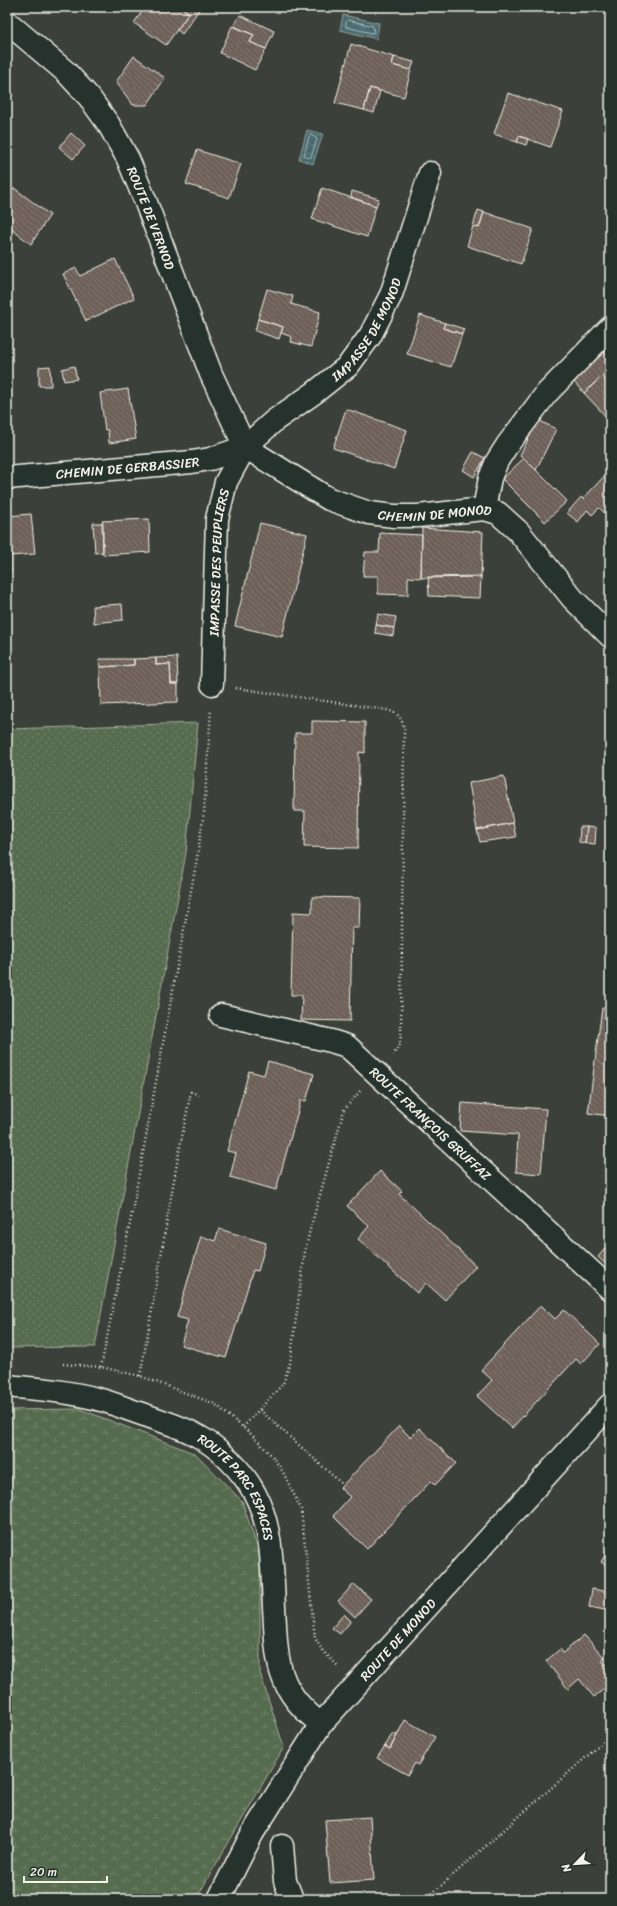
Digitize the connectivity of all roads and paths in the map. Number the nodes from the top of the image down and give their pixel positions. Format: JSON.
{"nodes":[{"id":1,"x":7,"y":22,"type":"edge"},
{"id":2,"x":430,"y":173,"type":"dead end"},
{"id":3,"x":610,"y":328,"type":"edge"},
{"id":4,"x":245,"y":447,"type":"junction"},
{"id":5,"x":7,"y":478,"type":"edge"},
{"id":6,"x":484,"y":509,"type":"junction"},
{"id":7,"x":610,"y":636,"type":"edge"},
{"id":8,"x":212,"y":684,"type":"junction"},
{"id":9,"x":221,"y":1015,"type":"dead end"},
{"id":10,"x":375,"y":1072,"type":"junction"},
{"id":11,"x":200,"y":1096,"type":"dead end"},
{"id":12,"x":610,"y":1289,"type":"edge"},
{"id":13,"x":101,"y":1367,"type":"dead end"},
{"id":14,"x":140,"y":1376,"type":"dead end"},
{"id":15,"x":7,"y":1386,"type":"edge"},
{"id":16,"x":610,"y":1405,"type":"edge"},
{"id":17,"x":260,"y":1410,"type":"junction"},
{"id":18,"x":243,"y":1427,"type":"dead end"},
{"id":19,"x":343,"y":1485,"type":"dead end"},
{"id":20,"x":321,"y":1724,"type":"junction"},
{"id":21,"x":610,"y":1736,"type":"edge"},
{"id":22,"x":282,"y":1846,"type":"dead end"},
{"id":23,"x":219,"y":1899,"type":"edge"},
{"id":24,"x":292,"y":1899,"type":"edge"},
{"id":25,"x":426,"y":1899,"type":"edge"}],
"edges":[{"from":1,"to":4,"type":"street","name":"ROUTE DE VERNOD"},
{"from":2,"to":4,"type":"street","name":"IMPASSE DE MONOD"},
{"from":3,"to":6,"type":"street"},
{"from":4,"to":5,"type":"street","name":"CHEMIN DE GERBASSIER"},
{"from":4,"to":6,"type":"street","name":"CHEMIN DE MONOD"},
{"from":4,"to":8,"type":"street","name":"IMPASSE DES PEUPLIERS"},
{"from":6,"to":7,"type":"street","name":"CHEMIN DE MONOD"},
{"from":8,"to":10,"type":"path"},
{"from":8,"to":13,"type":"path"},
{"from":9,"to":10,"type":"street","name":"ROUTE FRANÇOIS GRUFFAZ"},
{"from":10,"to":12,"type":"street","name":"ROUTE FRANÇOIS GRUFFAZ"},
{"from":10,"to":17,"type":"path"},
{"from":11,"to":14,"type":"path"},
{"from":15,"to":20,"type":"street","name":"ROUTE PARC ESPACES"},
{"from":16,"to":20,"type":"street","name":"ROUTE DE MONOD"},
{"from":17,"to":18,"type":"path"},
{"from":17,"to":19,"type":"path"},
{"from":20,"to":23,"type":"street","name":"ROUTE DE MONOD"},
{"from":21,"to":25,"type":"path"},
{"from":22,"to":24,"type":"street"}]}
